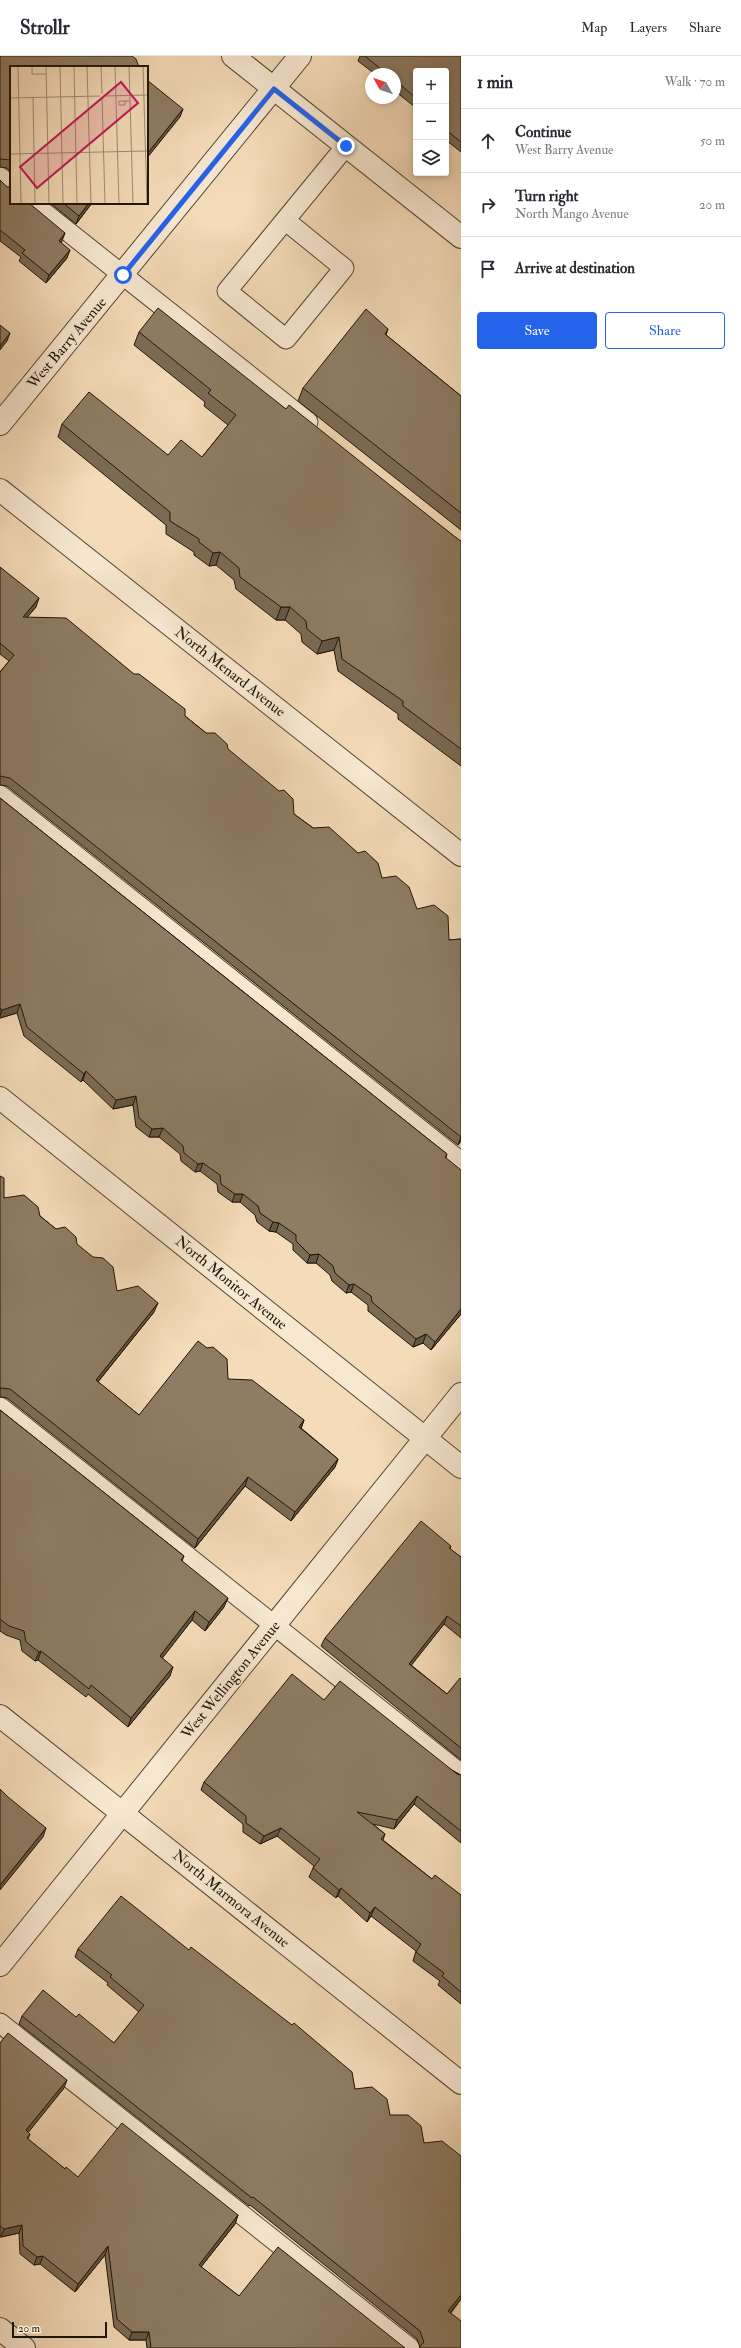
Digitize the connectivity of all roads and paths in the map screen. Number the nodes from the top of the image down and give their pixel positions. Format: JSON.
{"nodes":[{"id":1,"x":233,"y":56,"type":"edge"},
{"id":2,"x":300,"y":56,"type":"edge"},
{"id":3,"x":274,"y":89,"type":"junction"},
{"id":4,"x":346,"y":146,"type":"junction"},
{"id":5,"x":0,"y":178,"type":"edge"},
{"id":6,"x":10,"y":185,"type":"edge"},
{"id":7,"x":33,"y":204,"type":"edge"},
{"id":8,"x":286,"y":221,"type":"junction"},
{"id":9,"x":461,"y":238,"type":"edge"},
{"id":10,"x":123,"y":275,"type":"junction"},
{"id":11,"x":0,"y":424,"type":"edge"},
{"id":12,"x":323,"y":434,"type":"edge"},
{"id":13,"x":0,"y":490,"type":"edge"},
{"id":14,"x":0,"y":795,"type":"edge"},
{"id":15,"x":461,"y":855,"type":"edge"},
{"id":16,"x":0,"y":1098,"type":"edge"},
{"id":17,"x":461,"y":1162,"type":"edge"},
{"id":18,"x":461,"y":1394,"type":"edge"},
{"id":19,"x":0,"y":1407,"type":"edge"},
{"id":20,"x":426,"y":1438,"type":"junction"},
{"id":21,"x":461,"y":1467,"type":"edge"},
{"id":22,"x":275,"y":1625,"type":"junction"},
{"id":23,"x":0,"y":1716,"type":"edge"},
{"id":24,"x":461,"y":1774,"type":"edge"},
{"id":25,"x":123,"y":1813,"type":"junction"},
{"id":26,"x":0,"y":1965,"type":"edge"},
{"id":27,"x":0,"y":2023,"type":"edge"},
{"id":28,"x":461,"y":2083,"type":"edge"},
{"id":29,"x":0,"y":2329,"type":"edge"},
{"id":30,"x":24,"y":2348,"type":"edge"},
{"id":31,"x":410,"y":2348,"type":"edge"}],
"edges":[{"from":1,"to":3,"type":"street"},
{"from":2,"to":3,"type":"street","name":"West Barry Avenue"},
{"from":3,"to":4,"type":"street"},
{"from":3,"to":10,"type":"street","name":"West Barry Avenue"},
{"from":4,"to":8,"type":"lane"},
{"from":4,"to":9,"type":"street"},
{"from":5,"to":6,"type":"lane"},
{"from":7,"to":10,"type":"lane"},
{"from":8,"to":8,"type":"lane"},
{"from":10,"to":11,"type":"street","name":"West Barry Avenue"},
{"from":10,"to":12,"type":"lane"},
{"from":13,"to":15,"type":"street","name":"North Menard Avenue"},
{"from":14,"to":17,"type":"lane"},
{"from":16,"to":20,"type":"street","name":"North Monitor Avenue"},
{"from":18,"to":20,"type":"street","name":"West Wellington Avenue"},
{"from":19,"to":22,"type":"lane"},
{"from":20,"to":21,"type":"street","name":"North Monitor Avenue"},
{"from":20,"to":22,"type":"street","name":"West Wellington Avenue"},
{"from":22,"to":24,"type":"lane"},
{"from":22,"to":25,"type":"street","name":"West Wellington Avenue"},
{"from":23,"to":25,"type":"street","name":"North Marmora Avenue"},
{"from":25,"to":26,"type":"street","name":"West Wellington Avenue"},
{"from":25,"to":28,"type":"street","name":"North Marmora Avenue"},
{"from":27,"to":31,"type":"lane"},
{"from":29,"to":30,"type":"street"}]}
